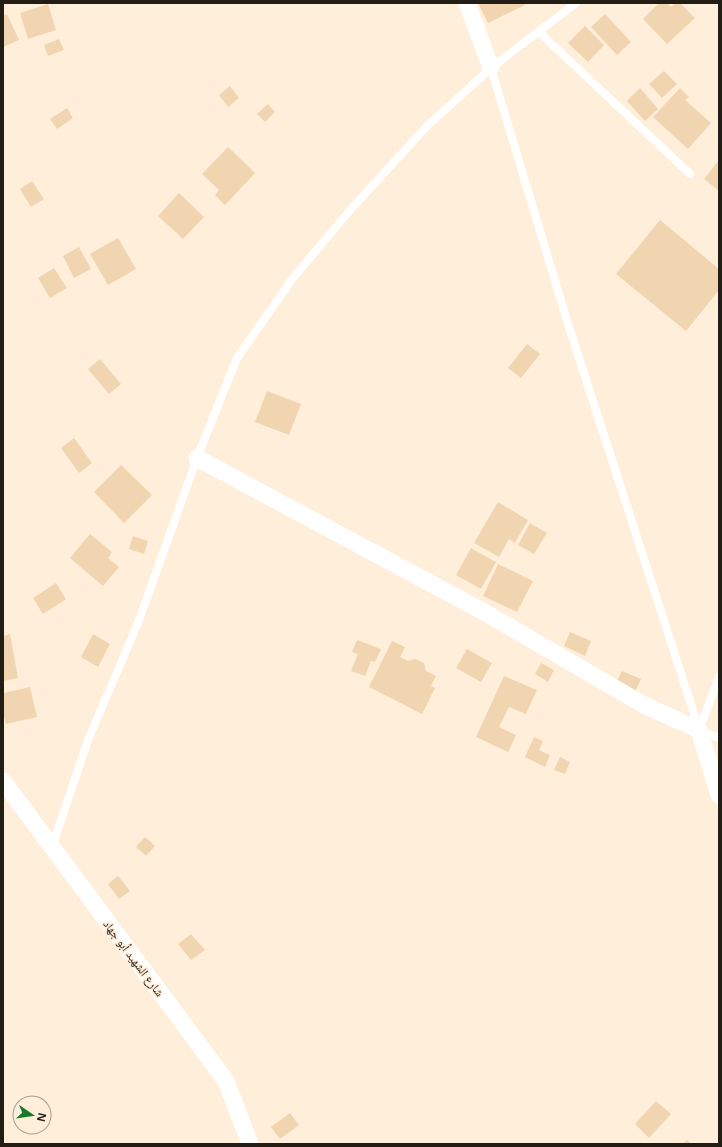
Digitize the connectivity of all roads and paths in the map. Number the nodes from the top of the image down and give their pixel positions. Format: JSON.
{"nodes":[{"id":1,"x":467,"y":3,"type":"edge"},
{"id":2,"x":576,"y":3,"type":"edge"},
{"id":3,"x":539,"y":32,"type":"junction"},
{"id":4,"x":491,"y":68,"type":"junction"},
{"id":5,"x":690,"y":174,"type":"dead end"},
{"id":6,"x":197,"y":458,"type":"junction"},
{"id":7,"x":719,"y":677,"type":"edge"},
{"id":8,"x":699,"y":730,"type":"junction"},
{"id":9,"x":719,"y":738,"type":"edge"},
{"id":10,"x":3,"y":781,"type":"edge"},
{"id":11,"x":719,"y":795,"type":"edge"},
{"id":12,"x":51,"y":848,"type":"junction"},
{"id":13,"x":250,"y":1144,"type":"edge"}],
"edges":[{"from":1,"to":4,"type":"street"},
{"from":2,"to":3,"type":"lane"},
{"from":3,"to":4,"type":"lane"},
{"from":3,"to":5,"type":"lane"},
{"from":4,"to":6,"type":"lane"},
{"from":4,"to":8,"type":"lane"},
{"from":6,"to":8,"type":"street"},
{"from":6,"to":12,"type":"lane"},
{"from":7,"to":8,"type":"lane"},
{"from":8,"to":9,"type":"lane"},
{"from":8,"to":11,"type":"street"},
{"from":10,"to":12,"type":"street","name":"شارع الشهيد أبو جهاد"},
{"from":12,"to":13,"type":"street","name":"شارع الشهيد أبو جهاد"}]}
